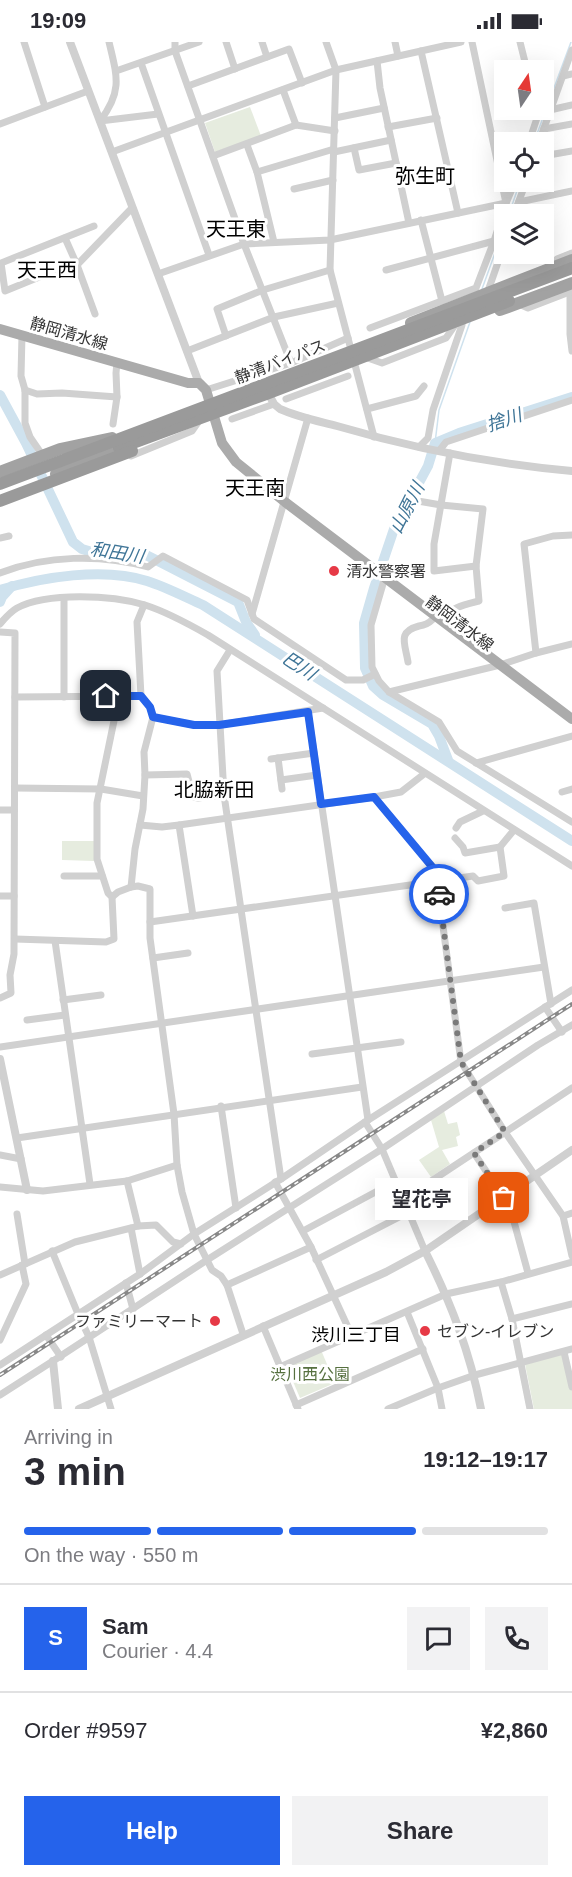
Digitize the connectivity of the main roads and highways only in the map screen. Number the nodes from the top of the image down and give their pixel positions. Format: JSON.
{"nodes":[{"id":1,"x":572,"y":260,"type":"edge"},
{"id":2,"x":572,"y":268,"type":"edge"},
{"id":3,"x":572,"y":277,"type":"edge"},
{"id":4,"x":571,"y":288,"type":"edge"},
{"id":5,"x":0,"y":329,"type":"edge"},
{"id":6,"x":350,"y":352,"type":"junction"},
{"id":7,"x":268,"y":393,"type":"junction"},
{"id":8,"x":206,"y":403,"type":"junction"},
{"id":9,"x":0,"y":472,"type":"edge"},
{"id":10,"x":0,"y":477,"type":"edge"},
{"id":11,"x":0,"y":484,"type":"edge"},
{"id":12,"x":0,"y":494,"type":"edge"},
{"id":13,"x":0,"y":503,"type":"edge"},
{"id":14,"x":496,"y":665,"type":"junction"},
{"id":15,"x":572,"y":719,"type":"edge"},
{"id":16,"x":572,"y":726,"type":"edge"}],
"edges":[{"from":1,"to":6,"type":"highway"},
{"from":2,"to":7,"type":"highway","name":"静清バイパス","bridge":true},
{"from":3,"to":7,"type":"highway","name":"静清バイパス","bridge":true},
{"from":4,"to":6,"type":"highway"},
{"from":5,"to":8,"type":"main road","name":"静岡清水線"},
{"from":6,"to":7,"type":"highway"},
{"from":6,"to":8,"type":"highway"},
{"from":7,"to":8,"type":"highway"},
{"from":7,"to":10,"type":"highway","bridge":true},
{"from":7,"to":11,"type":"highway","name":"静清バイパス","bridge":true},
{"from":7,"to":12,"type":"highway","name":"静清バイパス","bridge":true},
{"from":7,"to":13,"type":"highway","bridge":true},
{"from":8,"to":9,"type":"highway"},
{"from":8,"to":12,"type":"highway"},
{"from":8,"to":14,"type":"main road","name":"静岡清水線"},
{"from":14,"to":15,"type":"main road","name":"静岡清水線"},
{"from":14,"to":16,"type":"main road","name":"静岡清水線"}]}
